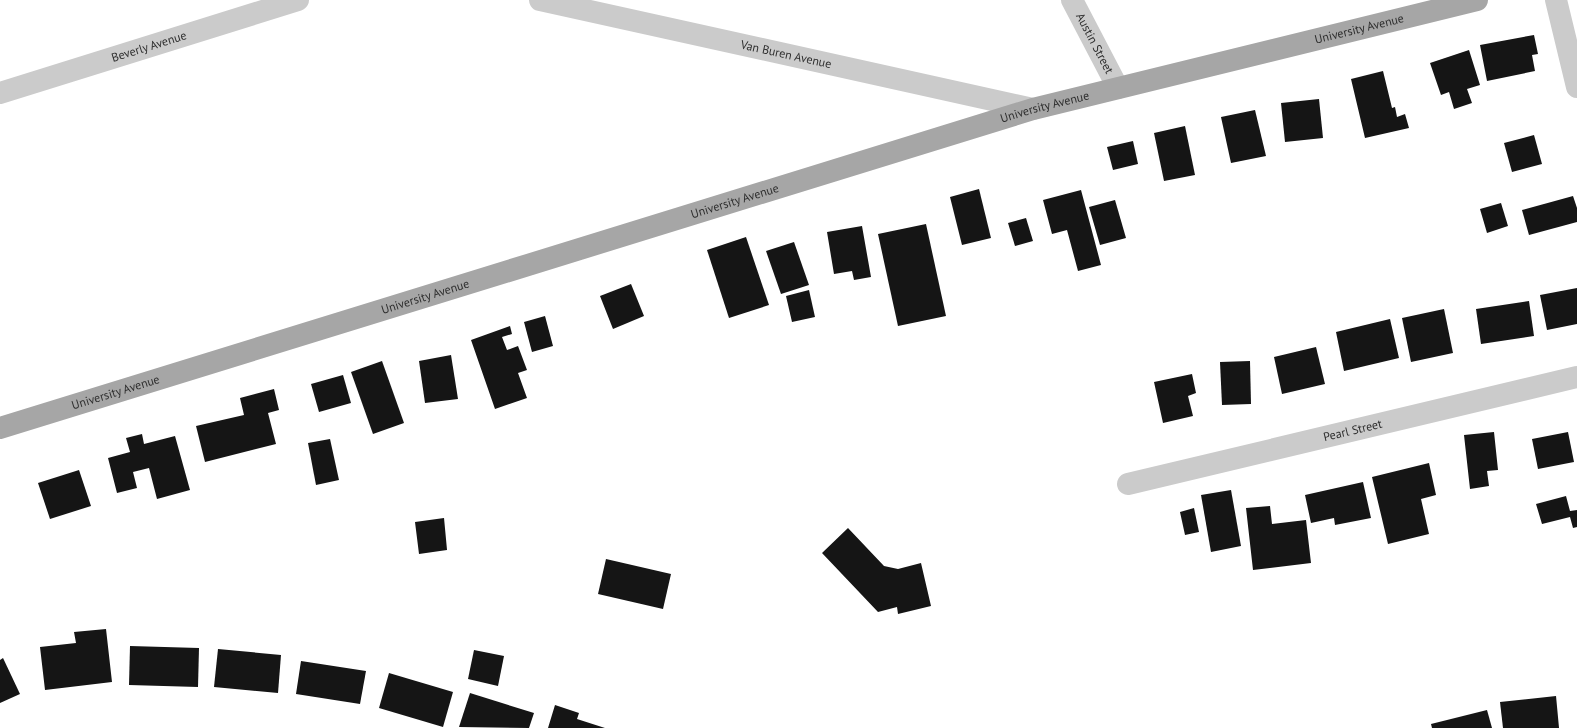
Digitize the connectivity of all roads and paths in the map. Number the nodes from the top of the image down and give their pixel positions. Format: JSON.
{"nodes":[{"id":1,"x":298,"y":0,"type":"edge"},
{"id":2,"x":540,"y":0,"type":"edge"},
{"id":3,"x":1072,"y":0,"type":"edge"},
{"id":4,"x":1477,"y":0,"type":"edge"},
{"id":5,"x":1556,"y":0,"type":"edge"},
{"id":6,"x":1577,"y":87,"type":"edge"},
{"id":7,"x":1118,"y":88,"type":"junction"},
{"id":8,"x":0,"y":93,"type":"edge"},
{"id":9,"x":1033,"y":109,"type":"junction"},
{"id":10,"x":1577,"y":376,"type":"edge"},
{"id":11,"x":0,"y":428,"type":"edge"},
{"id":12,"x":1128,"y":484,"type":"dead end"}],
"edges":[{"from":1,"to":8,"type":"street","name":"Beverly Avenue"},
{"from":2,"to":9,"type":"street","name":"Van Buren Avenue"},
{"from":3,"to":7,"type":"street","name":"Austin Street"},
{"from":4,"to":7,"type":"main road","name":"University Avenue"},
{"from":5,"to":6,"type":"street"},
{"from":7,"to":9,"type":"main road","name":"University Avenue"},
{"from":9,"to":11,"type":"main road","name":"University Avenue"},
{"from":10,"to":12,"type":"street","name":"Pearl Street"}]}
